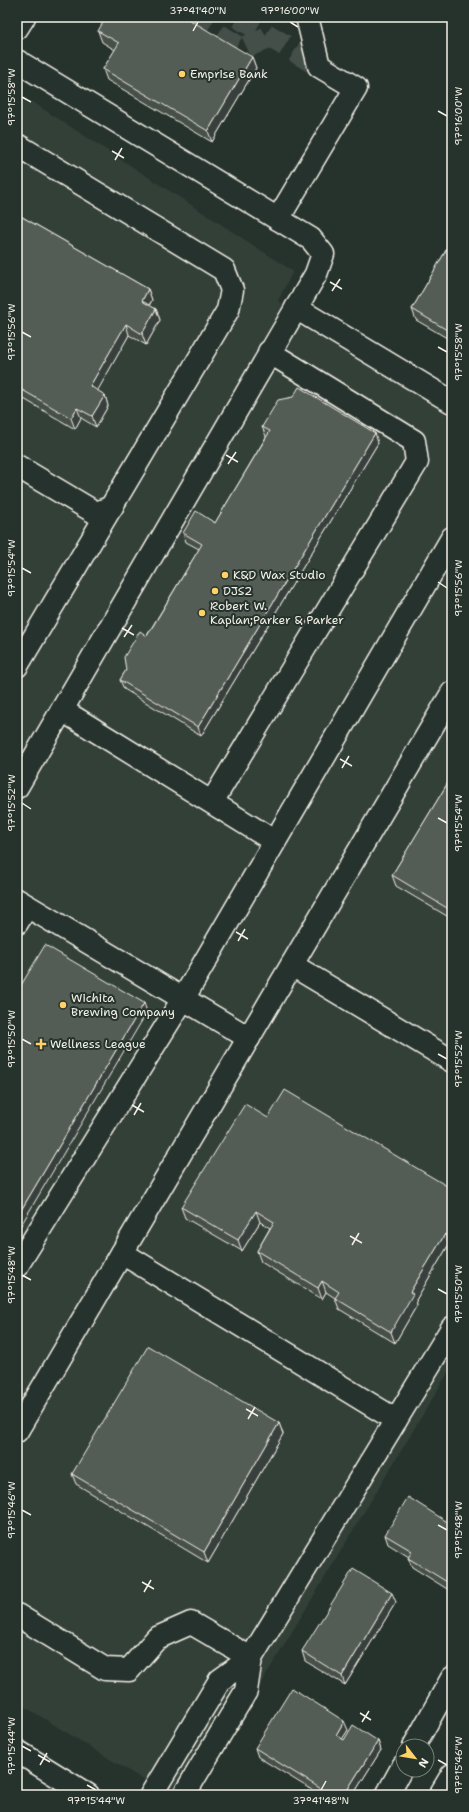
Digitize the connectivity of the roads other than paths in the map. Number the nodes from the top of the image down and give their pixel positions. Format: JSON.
{"nodes":[{"id":1,"x":24,"y":17,"type":"edge"},
{"id":2,"x":307,"y":17,"type":"edge"},
{"id":3,"x":17,"y":28,"type":"edge"},
{"id":4,"x":17,"y":61,"type":"edge"},
{"id":5,"x":17,"y":145,"type":"edge"},
{"id":6,"x":278,"y":220,"type":"junction"},
{"id":7,"x":296,"y":308,"type":"junction"},
{"id":8,"x":269,"y":352,"type":"junction"},
{"id":9,"x":452,"y":402,"type":"edge"},
{"id":10,"x":17,"y":466,"type":"edge"},
{"id":11,"x":112,"y":507,"type":"junction"},
{"id":12,"x":452,"y":538,"type":"edge"},
{"id":13,"x":17,"y":666,"type":"edge"},
{"id":14,"x":452,"y":693,"type":"edge"},
{"id":15,"x":62,"y":710,"type":"junction"},
{"id":16,"x":17,"y":787,"type":"edge"},
{"id":17,"x":212,"y":802,"type":"junction"},
{"id":18,"x":274,"y":841,"type":"junction"},
{"id":19,"x":20,"y":910,"type":"edge"},
{"id":20,"x":292,"y":965,"type":"junction"},
{"id":21,"x":183,"y":999,"type":"junction"},
{"id":22,"x":249,"y":1038,"type":"junction"},
{"id":23,"x":452,"y":1060,"type":"edge"},
{"id":24,"x":122,"y":1253,"type":"junction"},
{"id":25,"x":17,"y":1266,"type":"edge"},
{"id":26,"x":452,"y":1328,"type":"edge"},
{"id":27,"x":396,"y":1420,"type":"junction"},
{"id":28,"x":19,"y":1424,"type":"edge"},
{"id":29,"x":17,"y":1615,"type":"edge"},
{"id":30,"x":251,"y":1658,"type":"junction"},
{"id":31,"x":452,"y":1678,"type":"edge"},
{"id":32,"x":418,"y":1738,"type":"edge"},
{"id":33,"x":17,"y":1751,"type":"edge"},
{"id":34,"x":452,"y":1775,"type":"edge"},
{"id":35,"x":396,"y":1778,"type":"edge"},
{"id":36,"x":88,"y":1795,"type":"edge"},
{"id":37,"x":151,"y":1795,"type":"edge"},
{"id":38,"x":184,"y":1795,"type":"edge"},
{"id":39,"x":387,"y":1795,"type":"edge"},
{"id":40,"x":440,"y":1795,"type":"edge"}],
"edges":[{"from":1,"to":3,"type":"main road"},
{"from":2,"to":6,"type":"main road"},
{"from":4,"to":6,"type":"main road"},
{"from":5,"to":11,"type":"main road"},
{"from":6,"to":7,"type":"main road"},
{"from":7,"to":8,"type":"main road"},
{"from":7,"to":9,"type":"main road"},
{"from":8,"to":15,"type":"main road"},
{"from":8,"to":17,"type":"main road"},
{"from":10,"to":11,"type":"main road"},
{"from":11,"to":13,"type":"main road"},
{"from":12,"to":18,"type":"main road"},
{"from":14,"to":20,"type":"main road"},
{"from":15,"to":16,"type":"main road"},
{"from":15,"to":17,"type":"main road"},
{"from":17,"to":18,"type":"main road"},
{"from":18,"to":21,"type":"main road"},
{"from":19,"to":21,"type":"main road"},
{"from":20,"to":22,"type":"main road"},
{"from":20,"to":23,"type":"main road"},
{"from":21,"to":22,"type":"main road"},
{"from":21,"to":25,"type":"main road"},
{"from":22,"to":24,"type":"main road"},
{"from":24,"to":27,"type":"main road"},
{"from":24,"to":28,"type":"main road"},
{"from":26,"to":27,"type":"main road"},
{"from":27,"to":30,"type":"main road"},
{"from":29,"to":30,"type":"main road"},
{"from":30,"to":37,"type":"main road"},
{"from":30,"to":38,"type":"main road"},
{"from":31,"to":32,"type":"main road"},
{"from":33,"to":36,"type":"main road"},
{"from":34,"to":40,"type":"main road"},
{"from":35,"to":39,"type":"main road"}]}
